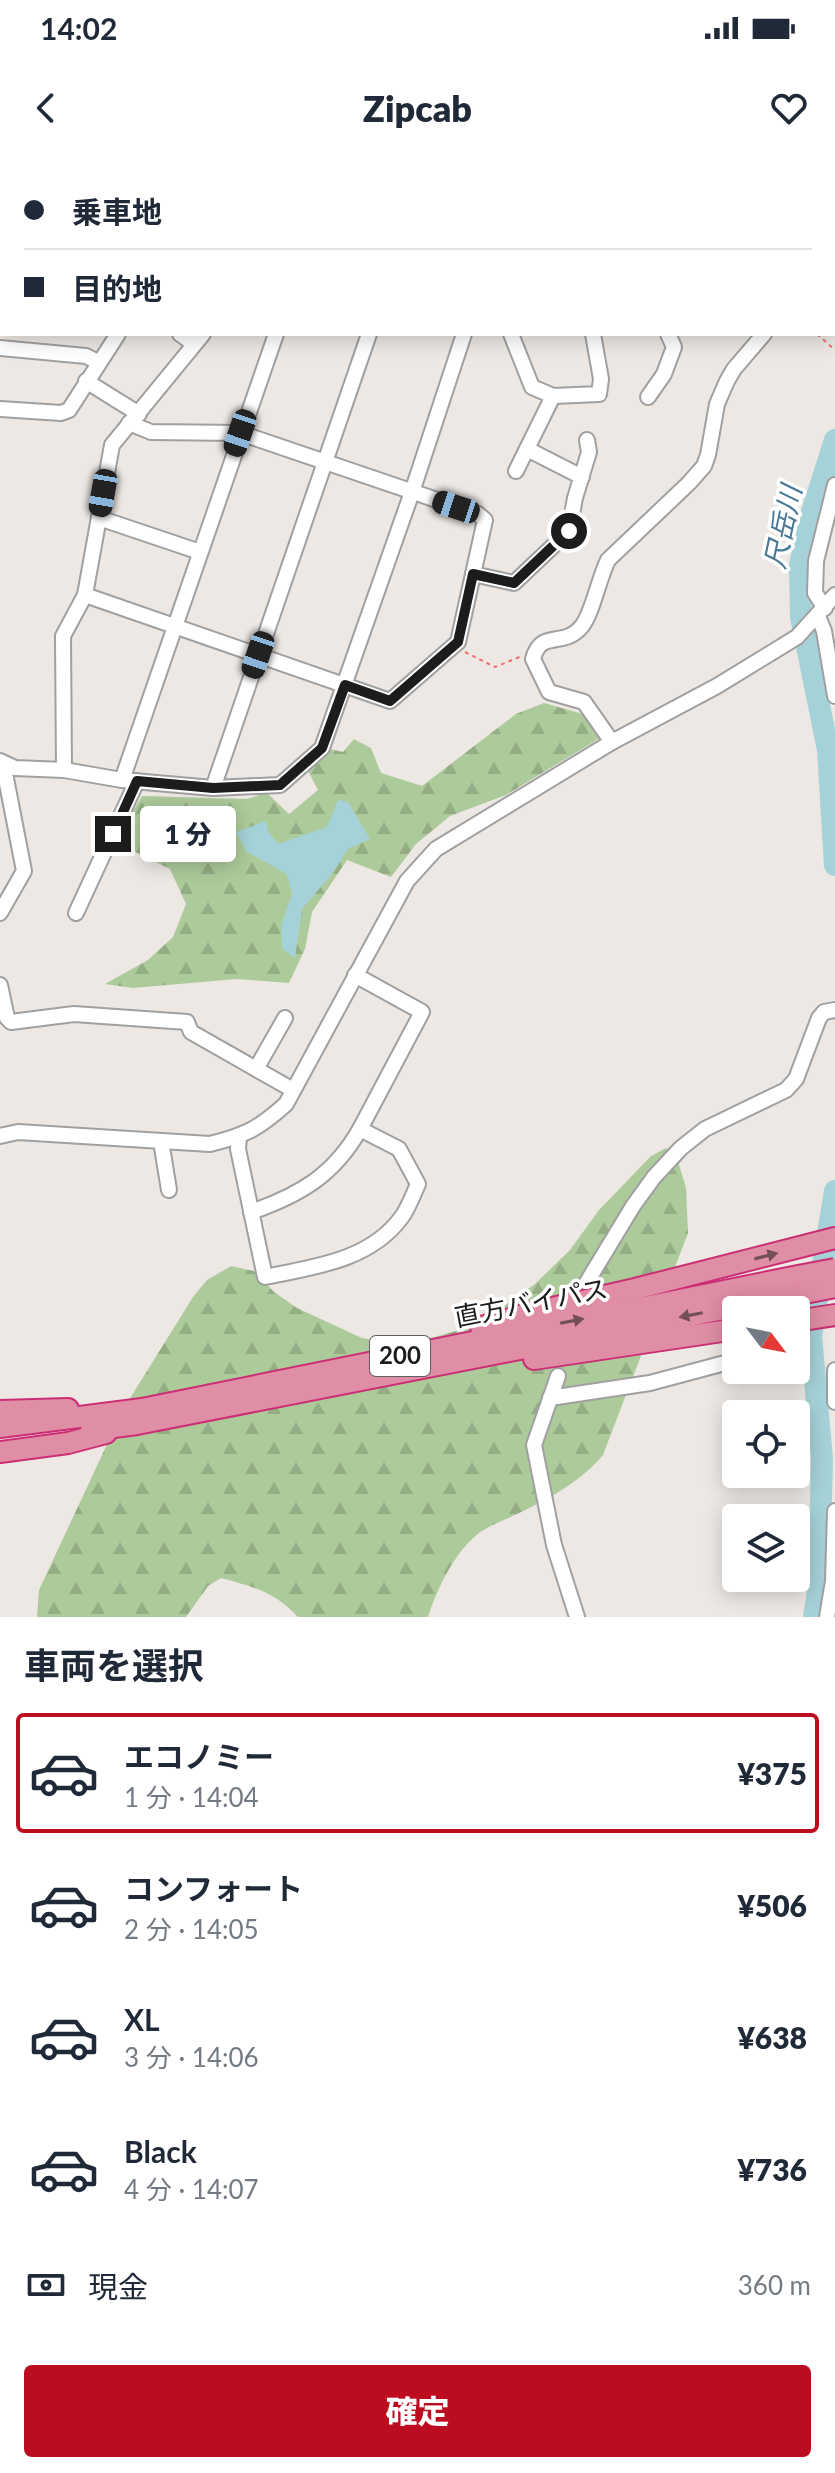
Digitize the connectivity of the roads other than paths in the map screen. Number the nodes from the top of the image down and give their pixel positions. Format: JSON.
{"nodes":[{"id":1,"x":117,"y":336,"type":"edge"},
{"id":2,"x":275,"y":336,"type":"edge"},
{"id":3,"x":368,"y":336,"type":"edge"},
{"id":4,"x":463,"y":336,"type":"edge"},
{"id":5,"x":512,"y":336,"type":"edge"},
{"id":6,"x":593,"y":336,"type":"edge"},
{"id":7,"x":669,"y":336,"type":"edge"},
{"id":8,"x":762,"y":336,"type":"edge"},
{"id":9,"x":198,"y":339,"type":"edge"},
{"id":10,"x":0,"y":348,"type":"edge"},
{"id":11,"x":98,"y":362,"type":"junction"},
{"id":12,"x":86,"y":381,"type":"junction"},
{"id":13,"x":553,"y":396,"type":"junction"},
{"id":14,"x":648,"y":397,"type":"dead end"},
{"id":15,"x":0,"y":409,"type":"edge"},
{"id":16,"x":134,"y":418,"type":"junction"},
{"id":17,"x":240,"y":433,"type":"junction"},
{"id":18,"x":587,"y":440,"type":"dead end"},
{"id":19,"x":527,"y":449,"type":"junction"},
{"id":20,"x":325,"y":462,"type":"junction"},
{"id":21,"x":516,"y":471,"type":"dead end"},
{"id":22,"x":582,"y":477,"type":"junction"},
{"id":23,"x":835,"y":485,"type":"edge"},
{"id":24,"x":412,"y":492,"type":"junction"},
{"id":25,"x":99,"y":518,"type":"junction"},
{"id":26,"x":200,"y":552,"type":"junction"},
{"id":27,"x":473,"y":574,"type":"junction"},
{"id":28,"x":85,"y":595,"type":"junction"},
{"id":29,"x":835,"y":595,"type":"edge"},
{"id":30,"x":819,"y":614,"type":"junction"},
{"id":31,"x":175,"y":627,"type":"junction"},
{"id":32,"x":258,"y":655,"type":"junction"},
{"id":33,"x":345,"y":685,"type":"junction"},
{"id":34,"x":835,"y":696,"type":"edge"},
{"id":35,"x":612,"y":742,"type":"junction"},
{"id":36,"x":1,"y":762,"type":"edge"},
{"id":37,"x":64,"y":770,"type":"junction"},
{"id":38,"x":129,"y":780,"type":"junction"},
{"id":39,"x":213,"y":788,"type":"junction"},
{"id":40,"x":0,"y":913,"type":"edge"},
{"id":41,"x":76,"y":913,"type":"dead end"},
{"id":42,"x":355,"y":975,"type":"junction"},
{"id":43,"x":0,"y":985,"type":"edge"},
{"id":44,"x":835,"y":1010,"type":"edge"},
{"id":45,"x":285,"y":1018,"type":"dead end"},
{"id":46,"x":256,"y":1069,"type":"junction"},
{"id":47,"x":293,"y":1090,"type":"junction"},
{"id":48,"x":360,"y":1129,"type":"junction"},
{"id":49,"x":0,"y":1136,"type":"edge"},
{"id":50,"x":239,"y":1137,"type":"junction"},
{"id":51,"x":161,"y":1141,"type":"junction"},
{"id":52,"x":169,"y":1190,"type":"dead end"},
{"id":53,"x":251,"y":1212,"type":"junction"},
{"id":54,"x":835,"y":1238,"type":"edge"},
{"id":55,"x":835,"y":1269,"type":"edge"},
{"id":56,"x":587,"y":1282,"type":"dead end"},
{"id":57,"x":797,"y":1285,"type":"junction"},
{"id":58,"x":835,"y":1287,"type":"edge"},
{"id":59,"x":835,"y":1315,"type":"edge"},
{"id":60,"x":810,"y":1319,"type":"edge"},
{"id":61,"x":722,"y":1331,"type":"edge"},
{"id":62,"x":722,"y":1364,"type":"edge"},
{"id":63,"x":835,"y":1370,"type":"edge"},
{"id":64,"x":337,"y":1376,"type":"junction"},
{"id":65,"x":558,"y":1376,"type":"dead end"},
{"id":66,"x":550,"y":1398,"type":"junction"},
{"id":67,"x":835,"y":1402,"type":"edge"},
{"id":68,"x":0,"y":1411,"type":"edge"},
{"id":69,"x":140,"y":1417,"type":"junction"},
{"id":70,"x":0,"y":1427,"type":"edge"},
{"id":71,"x":0,"y":1440,"type":"edge"},
{"id":72,"x":0,"y":1452,"type":"edge"},
{"id":73,"x":835,"y":1511,"type":"edge"},
{"id":74,"x":577,"y":1617,"type":"edge"},
{"id":75,"x":827,"y":1617,"type":"edge"}],
"edges":[{"from":1,"to":11,"type":"street"},
{"from":2,"to":17,"type":"street"},
{"from":3,"to":20,"type":"street"},
{"from":4,"to":24,"type":"street"},
{"from":5,"to":13,"type":"street"},
{"from":6,"to":13,"type":"street"},
{"from":7,"to":14,"type":"street"},
{"from":8,"to":35,"type":"street"},
{"from":9,"to":16,"type":"street"},
{"from":10,"to":11,"type":"street"},
{"from":11,"to":12,"type":"street"},
{"from":12,"to":15,"type":"street"},
{"from":12,"to":16,"type":"street"},
{"from":13,"to":19,"type":"street"},
{"from":16,"to":17,"type":"street"},
{"from":16,"to":25,"type":"street"},
{"from":17,"to":20,"type":"street"},
{"from":17,"to":26,"type":"street"},
{"from":18,"to":22,"type":"street"},
{"from":19,"to":21,"type":"street"},
{"from":19,"to":22,"type":"street"},
{"from":20,"to":24,"type":"street"},
{"from":20,"to":32,"type":"street"},
{"from":22,"to":27,"type":"street"},
{"from":23,"to":30,"type":"street"},
{"from":24,"to":27,"type":"street"},
{"from":24,"to":33,"type":"street"},
{"from":25,"to":26,"type":"street"},
{"from":25,"to":28,"type":"street"},
{"from":26,"to":31,"type":"street"},
{"from":27,"to":33,"type":"street"},
{"from":28,"to":31,"type":"street"},
{"from":28,"to":37,"type":"street"},
{"from":29,"to":30,"type":"street"},
{"from":30,"to":34,"type":"street"},
{"from":30,"to":35,"type":"street"},
{"from":31,"to":32,"type":"street"},
{"from":31,"to":38,"type":"street"},
{"from":32,"to":33,"type":"street"},
{"from":32,"to":39,"type":"street"},
{"from":33,"to":39,"type":"street"},
{"from":35,"to":42,"type":"street"},
{"from":36,"to":37,"type":"street"},
{"from":36,"to":40,"type":"street"},
{"from":37,"to":38,"type":"street"},
{"from":38,"to":39,"type":"street"},
{"from":38,"to":41,"type":"street"},
{"from":42,"to":47,"type":"street"},
{"from":42,"to":48,"type":"street"},
{"from":43,"to":46,"type":"street"},
{"from":44,"to":56,"type":"street"},
{"from":45,"to":46,"type":"street"},
{"from":46,"to":47,"type":"street"},
{"from":47,"to":50,"type":"street"},
{"from":48,"to":53,"type":"street"},
{"from":48,"to":53,"type":"street"},
{"from":49,"to":51,"type":"street"},
{"from":50,"to":51,"type":"street"},
{"from":50,"to":53,"type":"street"},
{"from":51,"to":52,"type":"street"},
{"from":64,"to":54,"type":"highway","one_way":true},
{"from":55,"to":57,"type":"highway","name":"直方バイパス","number":"200","bridge":true},
{"from":57,"to":58,"type":"highway","name":"直方バイパス","number":"200","bridge":true},
{"from":57,"to":64,"type":"highway","name":"直方バイパス","number":"200"},
{"from":59,"to":60,"type":"highway"},
{"from":61,"to":64,"type":"highway"},
{"from":62,"to":66,"type":"street"},
{"from":63,"to":67,"type":"street"},
{"from":64,"to":69,"type":"highway","name":"直方バイパス","number":"200"},
{"from":65,"to":66,"type":"street"},
{"from":66,"to":74,"type":"street"},
{"from":68,"to":69,"type":"highway"},
{"from":69,"to":70,"type":"highway","name":"直方バイパス","number":"200"},
{"from":69,"to":71,"type":"highway","name":"直方バイパス","number":"200"},
{"from":69,"to":72,"type":"highway"},
{"from":73,"to":75,"type":"street"}]}
